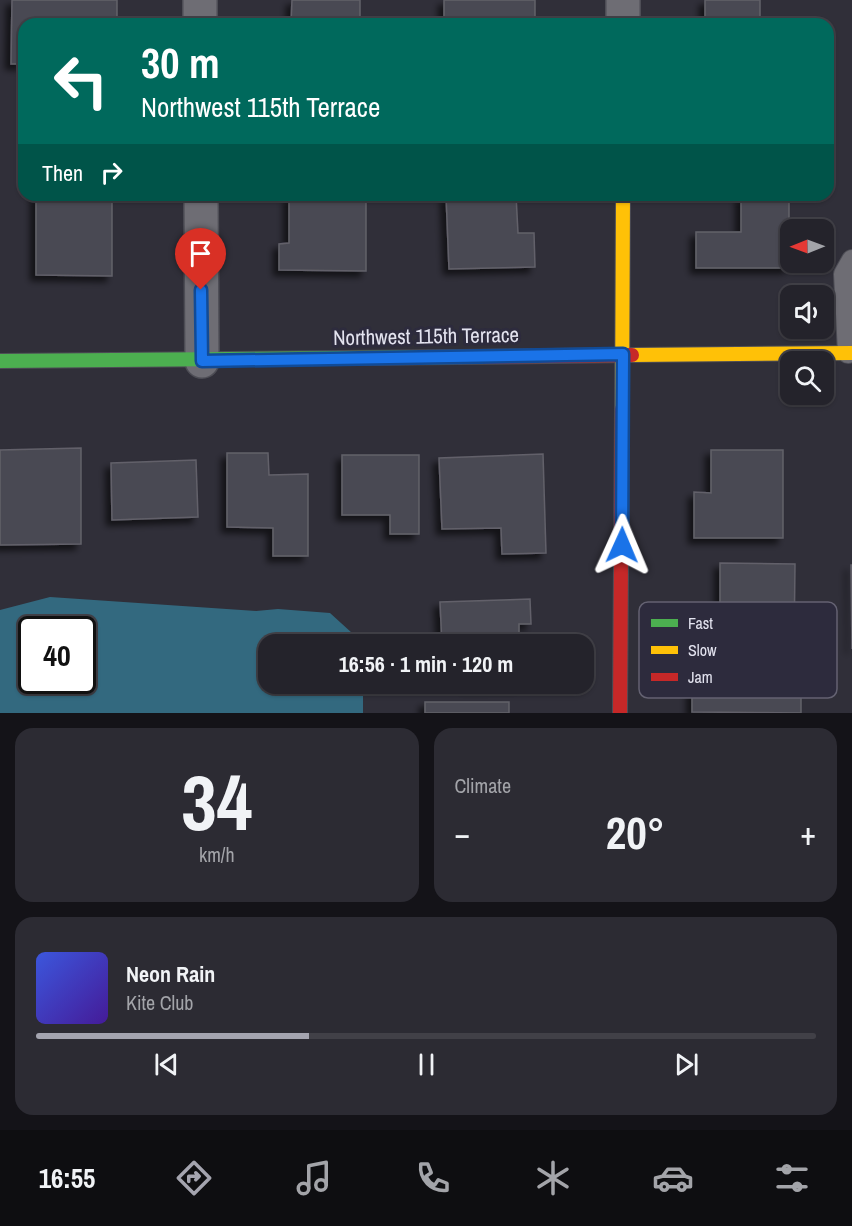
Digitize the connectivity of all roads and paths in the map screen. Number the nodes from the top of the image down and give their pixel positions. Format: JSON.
{"nodes":[{"id":1,"x":200,"y":0,"type":"edge"},
{"id":2,"x":623,"y":0,"type":"edge"},
{"id":3,"x":200,"y":18,"type":"edge"},
{"id":4,"x":623,"y":18,"type":"edge"},
{"id":5,"x":201,"y":201,"type":"edge"},
{"id":6,"x":623,"y":201,"type":"edge"},
{"id":7,"x":852,"y":260,"type":"edge"},
{"id":8,"x":850,"y":353,"type":"edge"},
{"id":9,"x":623,"y":354,"type":"junction"},
{"id":10,"x":0,"y":361,"type":"edge"},
{"id":11,"x":202,"y":361,"type":"junction"},
{"id":12,"x":620,"y":713,"type":"edge"}],
"edges":[{"from":1,"to":3,"type":"street"},
{"from":2,"to":4,"type":"street"},
{"from":5,"to":11,"type":"street"},
{"from":6,"to":9,"type":"street"},
{"from":7,"to":8,"type":"lane"},
{"from":8,"to":9,"type":"street","name":"Northwest 115th Terrace"},
{"from":9,"to":11,"type":"street","name":"Northwest 115th Terrace"},
{"from":9,"to":12,"type":"street"},
{"from":10,"to":11,"type":"street","name":"Northwest 115th Terrace"}]}
